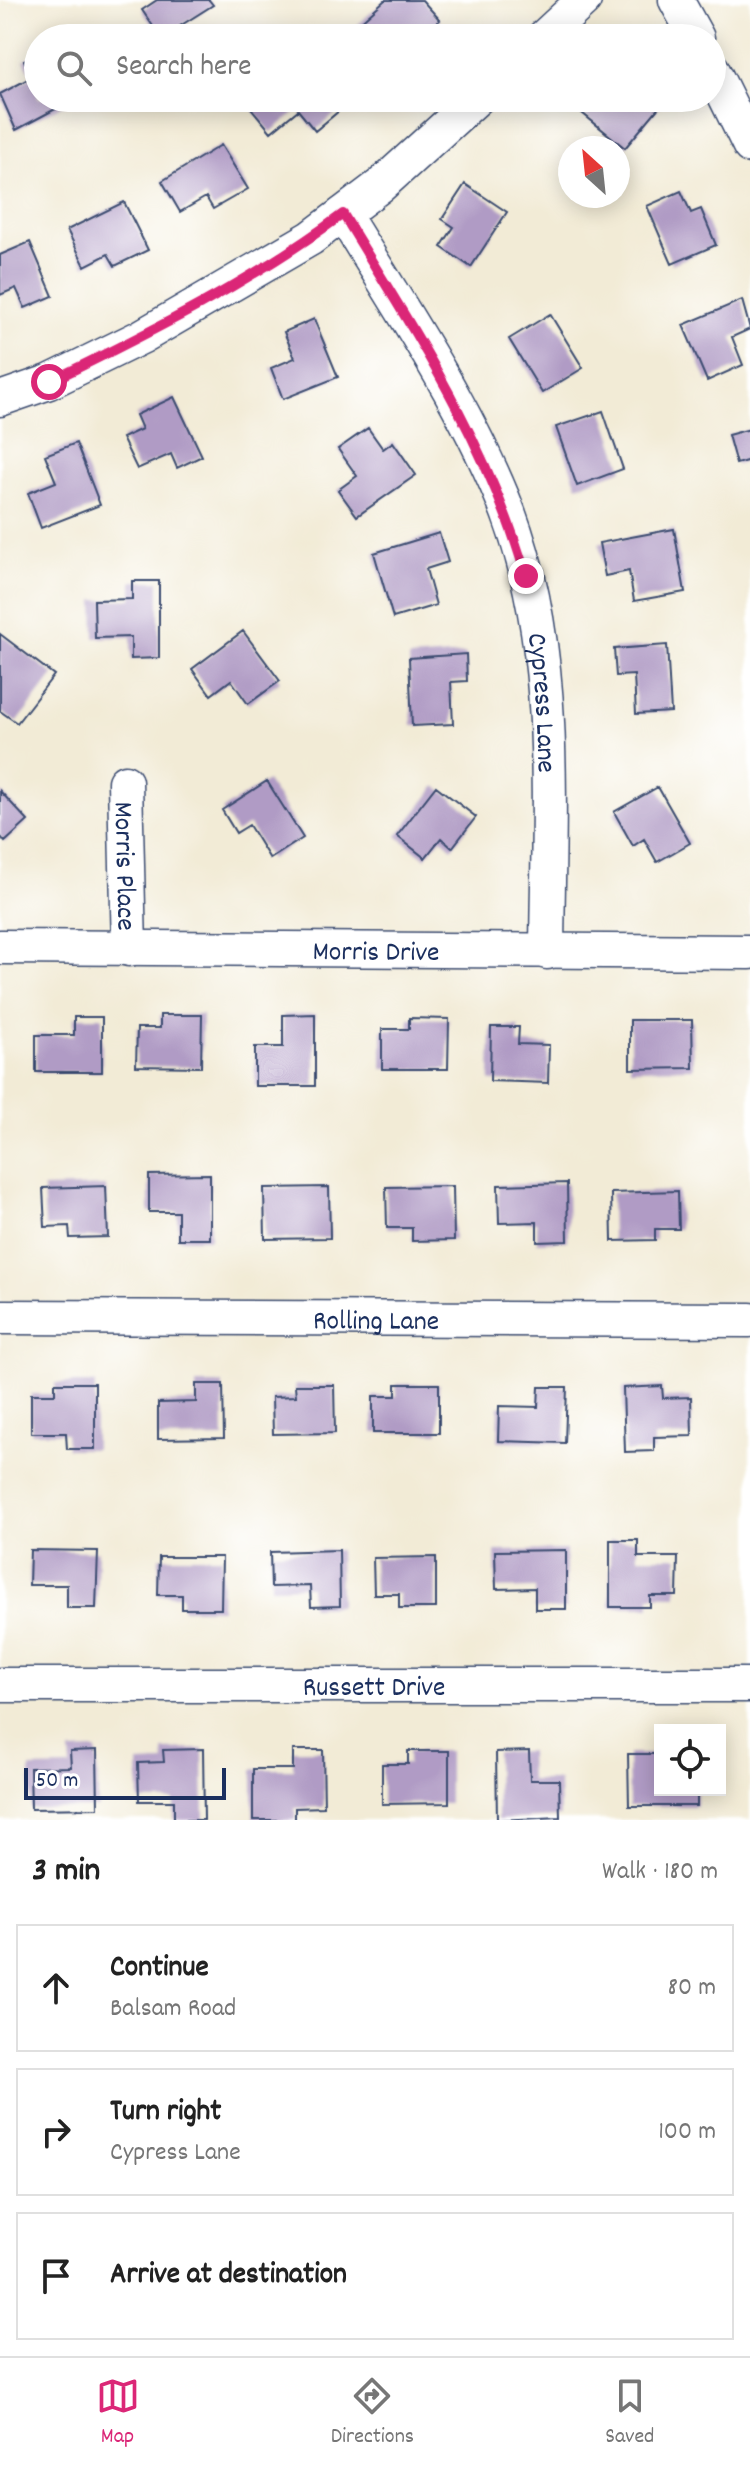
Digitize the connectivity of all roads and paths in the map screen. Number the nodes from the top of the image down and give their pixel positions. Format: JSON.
{"nodes":[{"id":1,"x":584,"y":0,"type":"edge"},
{"id":2,"x":676,"y":0,"type":"edge"},
{"id":3,"x":558,"y":24,"type":"edge"},
{"id":4,"x":689,"y":24,"type":"edge"},
{"id":5,"x":726,"y":97,"type":"edge"},
{"id":6,"x":462,"y":112,"type":"edge"},
{"id":7,"x":750,"y":146,"type":"edge"},
{"id":8,"x":343,"y":214,"type":"junction"},
{"id":9,"x":0,"y":399,"type":"edge"},
{"id":10,"x":125,"y":782,"type":"dead end"},
{"id":11,"x":0,"y":947,"type":"edge"},
{"id":12,"x":129,"y":949,"type":"junction"},
{"id":13,"x":547,"y":952,"type":"junction"},
{"id":14,"x":750,"y":952,"type":"edge"},
{"id":15,"x":0,"y":1317,"type":"edge"},
{"id":16,"x":750,"y":1320,"type":"edge"},
{"id":17,"x":0,"y":1685,"type":"edge"},
{"id":18,"x":750,"y":1685,"type":"edge"}],
"edges":[{"from":1,"to":3,"type":"street"},
{"from":2,"to":4,"type":"street"},
{"from":5,"to":7,"type":"street"},
{"from":6,"to":8,"type":"street"},
{"from":8,"to":9,"type":"street"},
{"from":8,"to":13,"type":"street","name":"Cypress Lane"},
{"from":10,"to":12,"type":"street","name":"Morris Place"},
{"from":11,"to":12,"type":"street","name":"Morris Drive"},
{"from":12,"to":13,"type":"street","name":"Morris Drive"},
{"from":13,"to":14,"type":"street","name":"Morris Drive"},
{"from":15,"to":16,"type":"street","name":"Rolling Lane"},
{"from":17,"to":18,"type":"street","name":"Russett Drive"}]}
